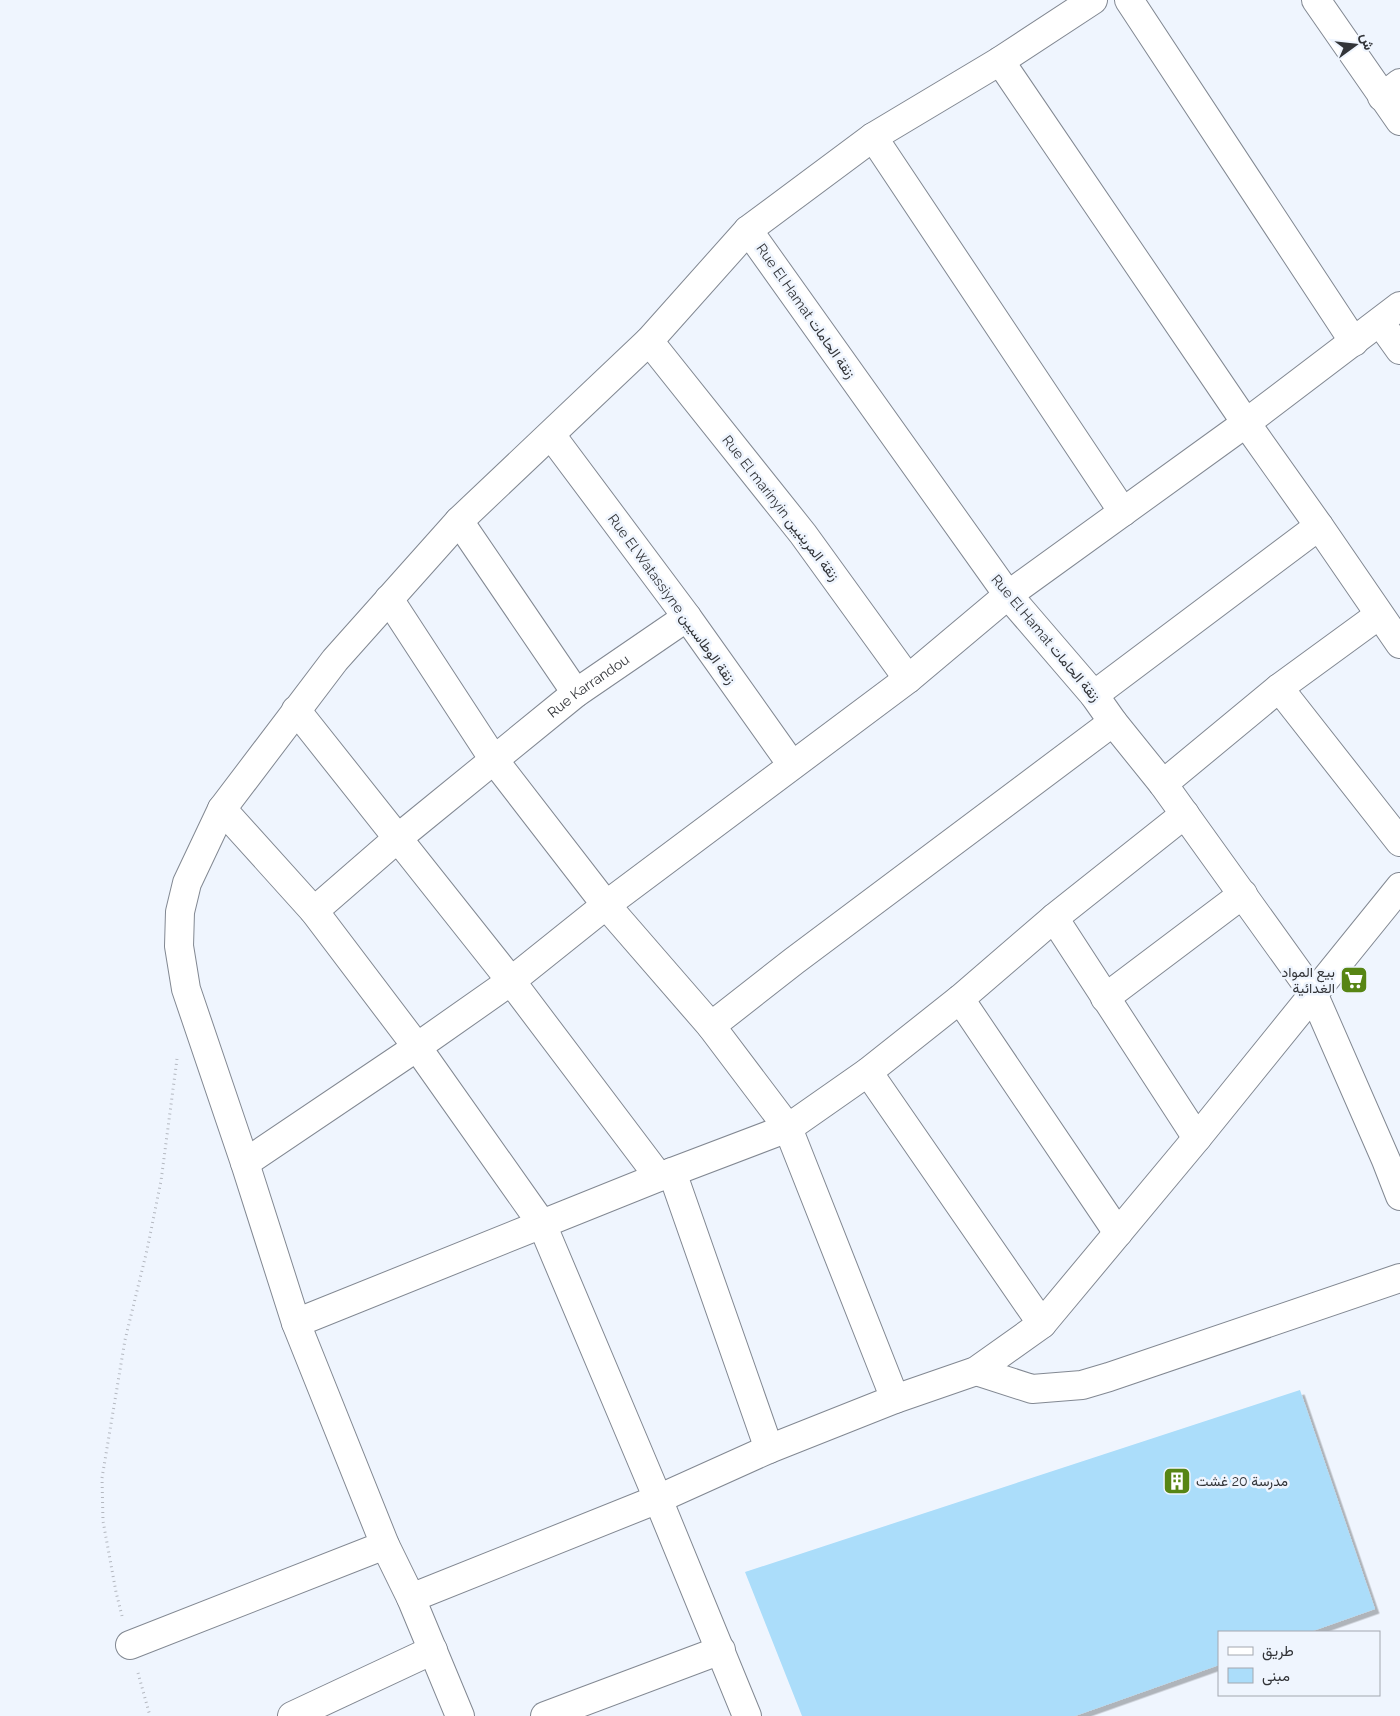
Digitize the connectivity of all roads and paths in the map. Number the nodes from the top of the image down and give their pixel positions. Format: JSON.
{"nodes":[{"id":1,"x":1093,"y":0,"type":"edge"},
{"id":2,"x":1128,"y":0,"type":"edge"},
{"id":3,"x":1316,"y":0,"type":"edge"},
{"id":4,"x":1000,"y":62,"type":"junction"},
{"id":5,"x":1391,"y":90,"type":"edge"},
{"id":6,"x":1400,"y":121,"type":"edge"},
{"id":7,"x":873,"y":137,"type":"junction"},
{"id":8,"x":748,"y":230,"type":"junction"},
{"id":9,"x":1390,"y":314,"type":"edge"},
{"id":10,"x":649,"y":341,"type":"junction"},
{"id":11,"x":1354,"y":342,"type":"junction"},
{"id":12,"x":1400,"y":350,"type":"edge"},
{"id":13,"x":1246,"y":423,"type":"junction"},
{"id":14,"x":551,"y":435,"type":"junction"},
{"id":15,"x":1123,"y":512,"type":"junction"},
{"id":16,"x":459,"y":522,"type":"junction"},
{"id":17,"x":1319,"y":526,"type":"junction"},
{"id":18,"x":1008,"y":595,"type":"junction"},
{"id":19,"x":389,"y":599,"type":"junction"},
{"id":20,"x":1379,"y":615,"type":"junction"},
{"id":21,"x":687,"y":617,"type":"junction"},
{"id":22,"x":1400,"y":644,"type":"edge"},
{"id":23,"x":908,"y":679,"type":"junction"},
{"id":24,"x":1279,"y":688,"type":"junction"},
{"id":25,"x":576,"y":693,"type":"junction"},
{"id":26,"x":1094,"y":695,"type":"junction"},
{"id":27,"x":296,"y":710,"type":"junction"},
{"id":28,"x":1113,"y":722,"type":"junction"},
{"id":29,"x":494,"y":760,"type":"junction"},
{"id":30,"x":792,"y":764,"type":"junction"},
{"id":31,"x":1163,"y":784,"type":"junction"},
{"id":32,"x":222,"y":809,"type":"junction"},
{"id":33,"x":1185,"y":814,"type":"junction"},
{"id":34,"x":398,"y":838,"type":"junction"},
{"id":35,"x":1400,"y":842,"type":"edge"},
{"id":36,"x":1400,"y":888,"type":"edge"},
{"id":37,"x":1243,"y":894,"type":"junction"},
{"id":38,"x":606,"y":905,"type":"junction"},
{"id":39,"x":314,"y":911,"type":"junction"},
{"id":40,"x":1054,"y":918,"type":"junction"},
{"id":41,"x":511,"y":981,"type":"junction"},
{"id":42,"x":1313,"y":993,"type":"junction"},
{"id":43,"x":1105,"y":998,"type":"junction"},
{"id":44,"x":960,"y":999,"type":"junction"},
{"id":45,"x":710,"y":1026,"type":"junction"},
{"id":46,"x":418,"y":1047,"type":"junction"},
{"id":47,"x":177,"y":1056,"type":"dead end"},
{"id":48,"x":868,"y":1072,"type":"junction"},
{"id":49,"x":788,"y":1128,"type":"junction"},
{"id":50,"x":1197,"y":1138,"type":"junction"},
{"id":51,"x":1393,"y":1158,"type":"edge"},
{"id":52,"x":245,"y":1163,"type":"junction"},
{"id":53,"x":665,"y":1175,"type":"junction"},
{"id":54,"x":1400,"y":1196,"type":"edge"},
{"id":55,"x":542,"y":1224,"type":"junction"},
{"id":56,"x":1118,"y":1233,"type":"junction"},
{"id":57,"x":1400,"y":1278,"type":"edge"},
{"id":58,"x":296,"y":1323,"type":"junction"},
{"id":59,"x":1042,"y":1324,"type":"junction"},
{"id":60,"x":976,"y":1371,"type":"junction"},
{"id":61,"x":895,"y":1399,"type":"junction"},
{"id":62,"x":769,"y":1449,"type":"junction"},
{"id":63,"x":658,"y":1499,"type":"junction"},
{"id":64,"x":385,"y":1545,"type":"junction"},
{"id":65,"x":411,"y":1598,"type":"junction"},
{"id":66,"x":130,"y":1645,"type":"junction"},
{"id":67,"x":433,"y":1650,"type":"junction"},
{"id":68,"x":721,"y":1650,"type":"junction"},
{"id":69,"x":150,"y":1716,"type":"edge"},
{"id":70,"x":292,"y":1716,"type":"edge"},
{"id":71,"x":460,"y":1716,"type":"edge"},
{"id":72,"x":545,"y":1716,"type":"edge"},
{"id":73,"x":747,"y":1716,"type":"edge"}],
"edges":[{"from":1,"to":4,"type":"street"},
{"from":2,"to":11,"type":"street"},
{"from":3,"to":5,"type":"street"},
{"from":4,"to":7,"type":"street"},
{"from":4,"to":13,"type":"street"},
{"from":5,"to":6,"type":"street"},
{"from":7,"to":8,"type":"street"},
{"from":7,"to":15,"type":"street"},
{"from":8,"to":10,"type":"street"},
{"from":8,"to":18,"type":"street","name":"Rue El Hamat زنقة الحامات"},
{"from":9,"to":11,"type":"street"},
{"from":9,"to":12,"type":"street"},
{"from":10,"to":14,"type":"street"},
{"from":10,"to":23,"type":"street","name":"Rue El marinyin زنقة المرينيين"},
{"from":11,"to":13,"type":"street"},
{"from":13,"to":15,"type":"street"},
{"from":13,"to":17,"type":"street"},
{"from":14,"to":16,"type":"street"},
{"from":14,"to":21,"type":"street","name":"Rue El Watassiyne زنقة الوطاسيين"},
{"from":15,"to":18,"type":"street"},
{"from":16,"to":19,"type":"street"},
{"from":16,"to":25,"type":"street"},
{"from":17,"to":20,"type":"street"},
{"from":17,"to":26,"type":"street"},
{"from":18,"to":23,"type":"street"},
{"from":18,"to":26,"type":"street","name":"Rue El Hamat زنقة الحامات"},
{"from":19,"to":27,"type":"street"},
{"from":19,"to":29,"type":"street"},
{"from":20,"to":22,"type":"street"},
{"from":20,"to":24,"type":"street"},
{"from":21,"to":25,"type":"street","name":"Rue Karrandou"},
{"from":21,"to":30,"type":"street","name":"Rue El Watassiyne زنقة الوطاسيين"},
{"from":23,"to":30,"type":"street"},
{"from":24,"to":31,"type":"street"},
{"from":24,"to":35,"type":"street"},
{"from":25,"to":29,"type":"street","name":"Rue Karrandou"},
{"from":26,"to":28,"type":"street","name":"Rue El Hamat زنقة الحامات"},
{"from":27,"to":32,"type":"street"},
{"from":27,"to":34,"type":"street"},
{"from":28,"to":31,"type":"street","name":"Rue El Hamat زنقة الحامات"},
{"from":28,"to":45,"type":"street"},
{"from":29,"to":34,"type":"street","name":"Rue Karrandou"},
{"from":29,"to":38,"type":"street"},
{"from":30,"to":38,"type":"street"},
{"from":31,"to":33,"type":"street","name":"Rue El Hamat زنقة الحامات"},
{"from":32,"to":39,"type":"street"},
{"from":32,"to":52,"type":"street"},
{"from":33,"to":37,"type":"street","name":"Rue El Hamat زنقة الحامات"},
{"from":33,"to":40,"type":"street"},
{"from":34,"to":39,"type":"street","name":"Rue Karrandou"},
{"from":34,"to":41,"type":"street"},
{"from":36,"to":42,"type":"street"},
{"from":37,"to":42,"type":"street","name":"Rue El Hamat زنقة الحامات"},
{"from":37,"to":43,"type":"street"},
{"from":38,"to":41,"type":"street"},
{"from":38,"to":45,"type":"street"},
{"from":39,"to":46,"type":"street"},
{"from":40,"to":43,"type":"street"},
{"from":40,"to":44,"type":"street"},
{"from":41,"to":46,"type":"street"},
{"from":41,"to":53,"type":"street"},
{"from":42,"to":50,"type":"street"},
{"from":42,"to":51,"type":"street","name":"Rue El Hamat زنقة الحامات"},
{"from":43,"to":50,"type":"street"},
{"from":44,"to":48,"type":"street"},
{"from":44,"to":56,"type":"street"},
{"from":45,"to":49,"type":"street"},
{"from":46,"to":52,"type":"street"},
{"from":46,"to":55,"type":"street"},
{"from":47,"to":66,"type":"path"},
{"from":48,"to":49,"type":"street"},
{"from":48,"to":59,"type":"street"},
{"from":49,"to":53,"type":"street"},
{"from":49,"to":61,"type":"street"},
{"from":50,"to":56,"type":"street"},
{"from":51,"to":54,"type":"street","name":"Rue El Hamat زنقة الحامات"},
{"from":52,"to":58,"type":"street"},
{"from":53,"to":55,"type":"street"},
{"from":53,"to":62,"type":"street"},
{"from":55,"to":58,"type":"street"},
{"from":55,"to":63,"type":"street"},
{"from":56,"to":59,"type":"street"},
{"from":57,"to":60,"type":"street"},
{"from":58,"to":64,"type":"street"},
{"from":59,"to":60,"type":"street"},
{"from":60,"to":61,"type":"street"},
{"from":61,"to":62,"type":"street"},
{"from":62,"to":63,"type":"street"},
{"from":63,"to":65,"type":"street"},
{"from":63,"to":68,"type":"street"},
{"from":64,"to":65,"type":"street"},
{"from":64,"to":66,"type":"street"},
{"from":65,"to":67,"type":"street"},
{"from":66,"to":69,"type":"path"},
{"from":67,"to":70,"type":"street"},
{"from":67,"to":71,"type":"street"},
{"from":68,"to":72,"type":"street"},
{"from":68,"to":73,"type":"street"}]}
